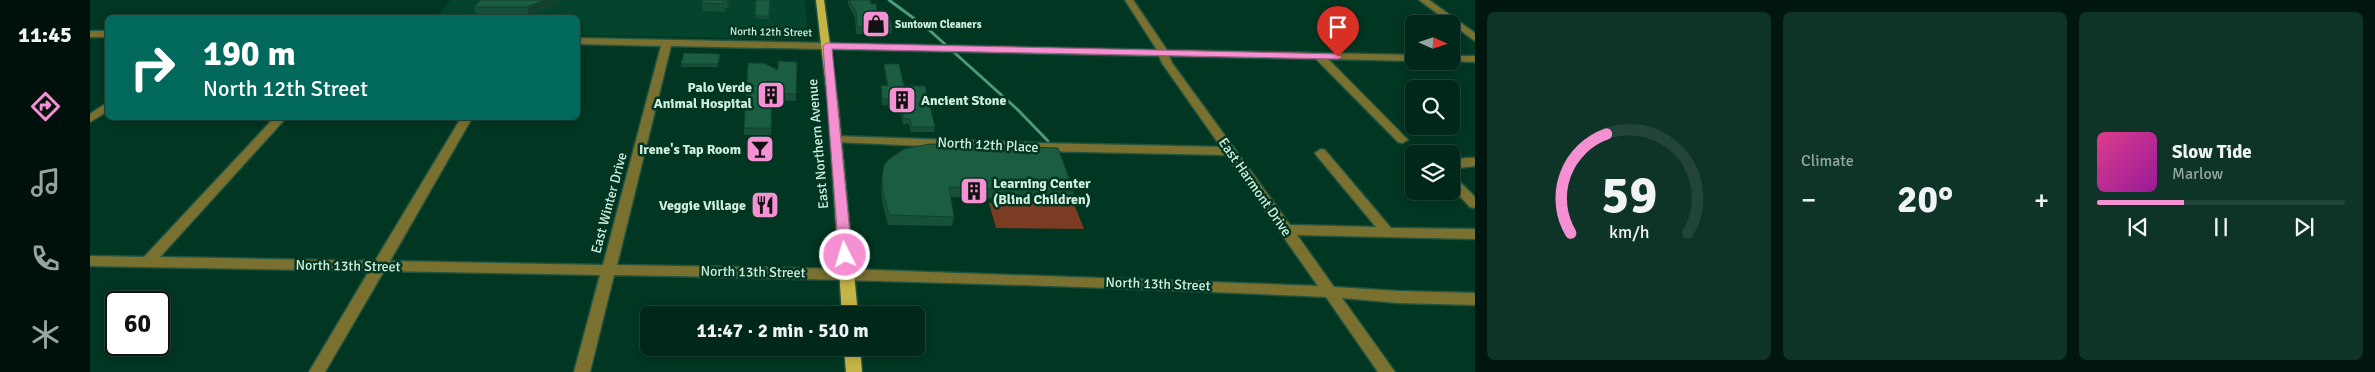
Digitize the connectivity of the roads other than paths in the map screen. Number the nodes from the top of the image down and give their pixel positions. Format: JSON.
{"nodes":[{"id":1,"x":820,"y":0,"type":"edge"},
{"id":2,"x":1129,"y":0,"type":"edge"},
{"id":3,"x":1423,"y":0,"type":"edge"},
{"id":4,"x":90,"y":34,"type":"edge"},
{"id":5,"x":105,"y":34,"type":"edge"},
{"id":6,"x":1475,"y":38,"type":"edge"},
{"id":7,"x":580,"y":41,"type":"edge"},
{"id":8,"x":667,"y":43,"type":"junction"},
{"id":9,"x":827,"y":46,"type":"junction"},
{"id":10,"x":1163,"y":53,"type":"junction"},
{"id":11,"x":1319,"y":56,"type":"junction"},
{"id":12,"x":1405,"y":58,"type":"edge"},
{"id":13,"x":1460,"y":59,"type":"edge"},
{"id":14,"x":1475,"y":59,"type":"edge"},
{"id":15,"x":105,"y":107,"type":"edge"},
{"id":16,"x":91,"y":117,"type":"edge"},
{"id":17,"x":278,"y":120,"type":"edge"},
{"id":18,"x":466,"y":120,"type":"edge"},
{"id":19,"x":836,"y":139,"type":"junction"},
{"id":20,"x":1402,"y":140,"type":"dead end"},
{"id":21,"x":1229,"y":151,"type":"junction"},
{"id":22,"x":1321,"y":153,"type":"dead end"},
{"id":23,"x":1475,"y":162,"type":"edge"},
{"id":24,"x":1460,"y":163,"type":"edge"},
{"id":25,"x":1460,"y":189,"type":"edge"},
{"id":26,"x":1475,"y":204,"type":"edge"},
{"id":27,"x":1286,"y":230,"type":"junction"},
{"id":28,"x":1387,"y":232,"type":"junction"},
{"id":29,"x":1475,"y":234,"type":"edge"},
{"id":30,"x":90,"y":261,"type":"edge"},
{"id":31,"x":147,"y":262,"type":"junction"},
{"id":32,"x":380,"y":266,"type":"junction"},
{"id":33,"x":607,"y":269,"type":"junction"},
{"id":34,"x":847,"y":274,"type":"junction"},
{"id":35,"x":1330,"y":292,"type":"junction"},
{"id":36,"x":1475,"y":299,"type":"edge"},
{"id":37,"x":849,"y":306,"type":"edge"},
{"id":38,"x":853,"y":356,"type":"edge"},
{"id":39,"x":317,"y":372,"type":"edge"},
{"id":40,"x":582,"y":372,"type":"edge"},
{"id":41,"x":854,"y":372,"type":"edge"},
{"id":42,"x":1387,"y":372,"type":"edge"}],
"edges":[{"from":1,"to":9,"type":"main road","name":"East Northern Avenue"},
{"from":2,"to":10,"type":"street","name":"East Harmont Drive"},
{"from":3,"to":6,"type":"street"},
{"from":4,"to":5,"type":"street"},
{"from":7,"to":8,"type":"street","name":"North 12th Street"},
{"from":8,"to":9,"type":"street","name":"North 12th Street"},
{"from":8,"to":33,"type":"street","name":"East Winter Drive"},
{"from":9,"to":10,"type":"street","name":"North 12th Street"},
{"from":9,"to":19,"type":"main road","name":"East Northern Avenue"},
{"from":10,"to":11,"type":"street","name":"North 12th Street"},
{"from":10,"to":21,"type":"street","name":"East Harmont Drive"},
{"from":11,"to":12,"type":"street","name":"North 12th Street"},
{"from":11,"to":20,"type":"street"},
{"from":13,"to":14,"type":"street"},
{"from":15,"to":16,"type":"street"},
{"from":17,"to":31,"type":"street"},
{"from":18,"to":32,"type":"street"},
{"from":19,"to":21,"type":"street","name":"North 12th Place"},
{"from":19,"to":34,"type":"main road","name":"East Northern Avenue"},
{"from":21,"to":27,"type":"street","name":"East Harmont Drive"},
{"from":22,"to":28,"type":"street"},
{"from":23,"to":24,"type":"street"},
{"from":25,"to":26,"type":"street"},
{"from":27,"to":28,"type":"street"},
{"from":27,"to":35,"type":"street","name":"East Harmont Drive"},
{"from":28,"to":29,"type":"street"},
{"from":30,"to":31,"type":"street","name":"North 13th Street"},
{"from":31,"to":32,"type":"street","name":"North 13th Street"},
{"from":32,"to":33,"type":"street","name":"North 13th Street"},
{"from":32,"to":39,"type":"street"},
{"from":33,"to":34,"type":"street","name":"North 13th Street"},
{"from":33,"to":40,"type":"street","name":"East Winter Drive"},
{"from":34,"to":35,"type":"street","name":"North 13th Street"},
{"from":34,"to":37,"type":"main road","name":"East Northern Avenue"},
{"from":35,"to":36,"type":"street","name":"North 13th Street"},
{"from":35,"to":42,"type":"street","name":"East Harmont Drive"},
{"from":38,"to":41,"type":"main road"}]}
